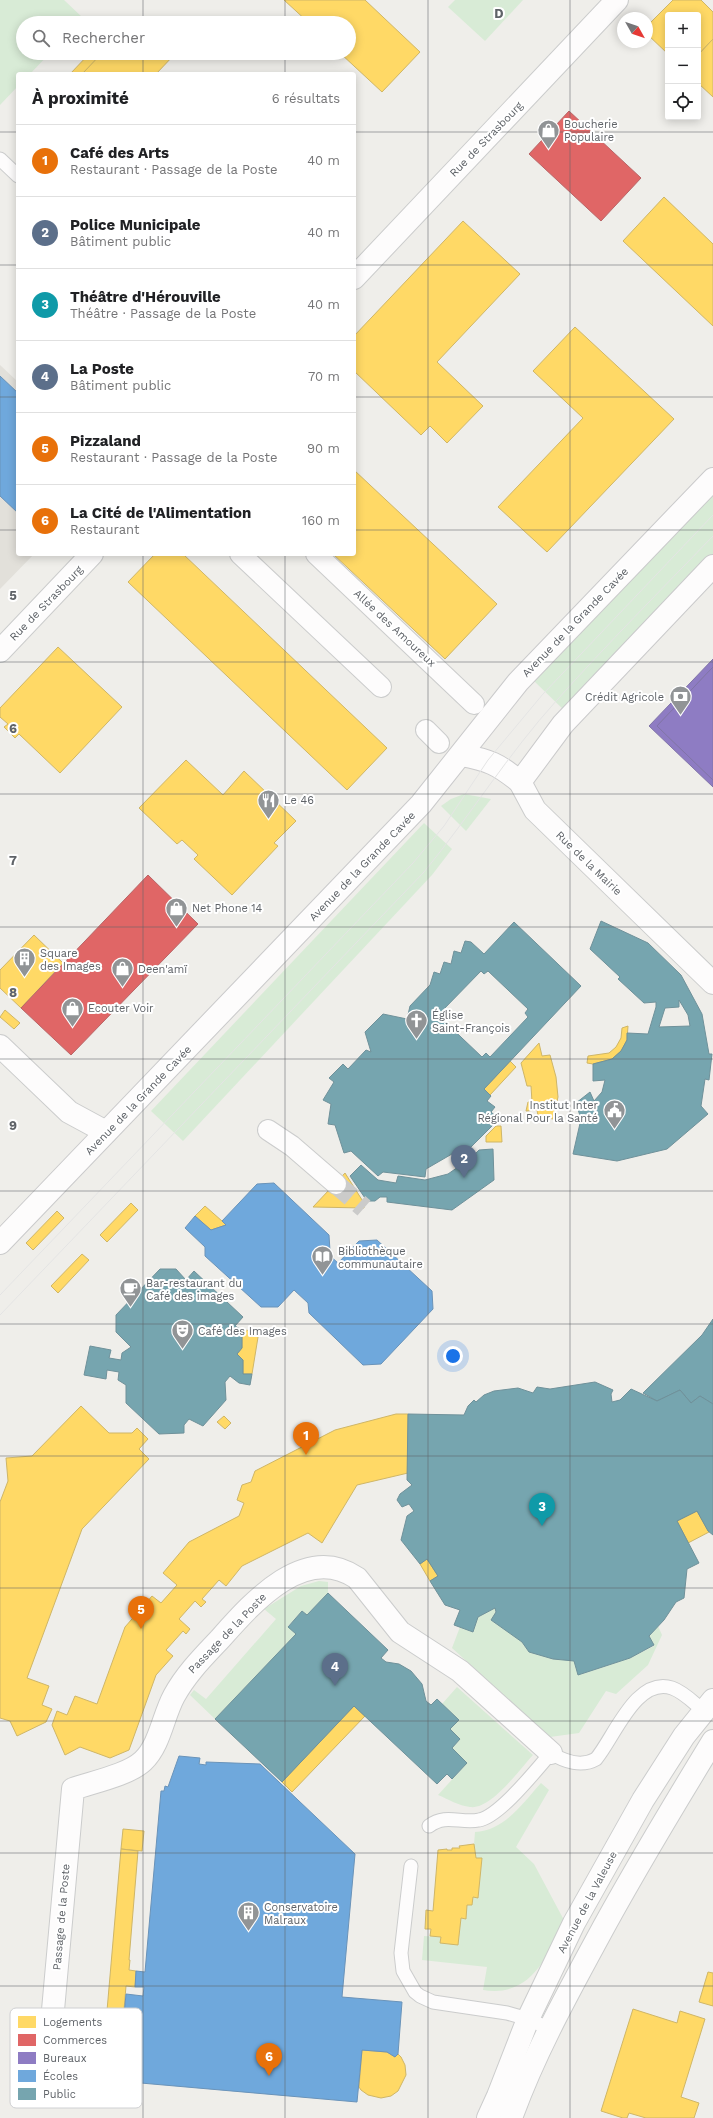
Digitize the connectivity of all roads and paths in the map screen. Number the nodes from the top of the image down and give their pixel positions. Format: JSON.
{"nodes":[{"id":1,"x":617,"y":0,"type":"edge"},
{"id":2,"x":0,"y":159,"type":"edge"},
{"id":3,"x":16,"y":174,"type":"edge"},
{"id":4,"x":356,"y":276,"type":"edge"},
{"id":5,"x":713,"y":479,"type":"edge"},
{"id":6,"x":90,"y":556,"type":"edge"},
{"id":7,"x":242,"y":556,"type":"edge"},
{"id":8,"x":318,"y":556,"type":"edge"},
{"id":9,"x":713,"y":566,"type":"edge"},
{"id":10,"x":0,"y":651,"type":"edge"},
{"id":11,"x":381,"y":687,"type":"dead end"},
{"id":12,"x":474,"y":704,"type":"dead end"},
{"id":13,"x":461,"y":755,"type":"junction"},
{"id":14,"x":520,"y":782,"type":"junction"},
{"id":15,"x":713,"y":983,"type":"edge"},
{"id":16,"x":0,"y":1046,"type":"edge"},
{"id":17,"x":268,"y":1130,"type":"dead end"},
{"id":18,"x":106,"y":1132,"type":"junction"},
{"id":19,"x":336,"y":1184,"type":"tunnel mouth"},
{"id":20,"x":0,"y":1243,"type":"edge"},
{"id":21,"x":710,"y":1710,"type":"edge"},
{"id":22,"x":713,"y":1741,"type":"edge"},
{"id":23,"x":551,"y":1753,"type":"junction"},
{"id":24,"x":429,"y":1826,"type":"dead end"},
{"id":25,"x":411,"y":1866,"type":"dead end"},
{"id":26,"x":53,"y":2008,"type":"edge"},
{"id":27,"x":528,"y":2019,"type":"junction"},
{"id":28,"x":550,"y":2029,"type":"junction"},
{"id":29,"x":488,"y":2118,"type":"edge"},
{"id":30,"x":511,"y":2118,"type":"edge"}],
"edges":[{"from":1,"to":4,"type":"street","name":"Rue de Strasbourg"},
{"from":2,"to":3,"type":"lane"},
{"from":5,"to":13,"type":"street","name":"Avenue de la Grande Cavée"},
{"from":6,"to":10,"type":"street","name":"Rue de Strasbourg"},
{"from":7,"to":11,"type":"street"},
{"from":8,"to":12,"type":"street","name":"Allée des Amoureux"},
{"from":9,"to":14,"type":"street"},
{"from":13,"to":14,"type":"street","name":"Rue de la Mairie"},
{"from":13,"to":18,"type":"street","name":"Avenue de la Grande Cavée"},
{"from":14,"to":15,"type":"street","name":"Rue de la Mairie"},
{"from":16,"to":18,"type":"street"},
{"from":17,"to":19,"type":"street"},
{"from":18,"to":20,"type":"street","name":"Avenue de la Grande Cavée"},
{"from":21,"to":23,"type":"lane","name":"Passage de la Poste"},
{"from":21,"to":27,"type":"street","name":"Avenue de la Valeuse"},
{"from":22,"to":28,"type":"street"},
{"from":23,"to":24,"type":"lane"},
{"from":23,"to":26,"type":"street","name":"Passage de la Poste"},
{"from":25,"to":27,"type":"lane"},
{"from":27,"to":28,"type":"lane"},
{"from":27,"to":29,"type":"street","name":"Avenue de la Valeuse"},
{"from":28,"to":30,"type":"street"}]}
